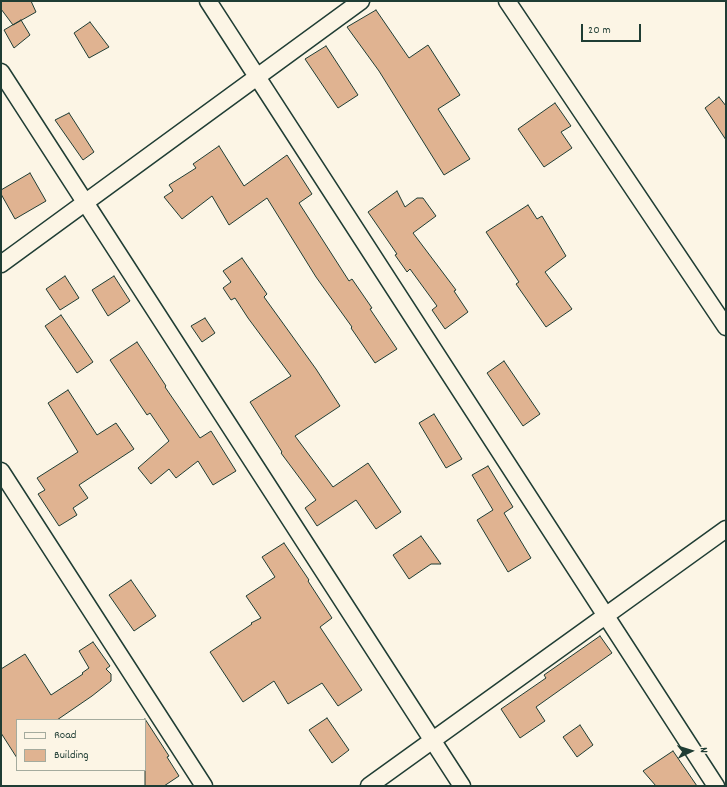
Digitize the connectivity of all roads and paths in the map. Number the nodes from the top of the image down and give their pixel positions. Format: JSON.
{"nodes":[{"id":1,"x":208,"y":1,"type":"edge"},
{"id":2,"x":361,"y":1,"type":"edge"},
{"id":3,"x":508,"y":1,"type":"edge"},
{"id":4,"x":1,"y":72,"type":"edge"},
{"id":5,"x":256,"y":77,"type":"junction"},
{"id":6,"x":86,"y":203,"type":"junction"},
{"id":7,"x":1,"y":264,"type":"edge"},
{"id":8,"x":726,"y":327,"type":"edge"},
{"id":9,"x":1,"y":471,"type":"edge"},
{"id":10,"x":726,"y":529,"type":"edge"},
{"id":11,"x":605,"y":615,"type":"junction"},
{"id":12,"x":432,"y":740,"type":"junction"},
{"id":13,"x":204,"y":786,"type":"edge"},
{"id":14,"x":369,"y":786,"type":"edge"},
{"id":15,"x":462,"y":786,"type":"edge"},
{"id":16,"x":716,"y":786,"type":"edge"}],
"edges":[{"from":1,"to":5,"type":"street"},
{"from":2,"to":5,"type":"street"},
{"from":3,"to":8,"type":"street"},
{"from":4,"to":6,"type":"street"},
{"from":5,"to":6,"type":"street"},
{"from":5,"to":11,"type":"street"},
{"from":6,"to":7,"type":"street"},
{"from":6,"to":12,"type":"street"},
{"from":9,"to":13,"type":"street"},
{"from":10,"to":11,"type":"street"},
{"from":11,"to":12,"type":"street"},
{"from":11,"to":16,"type":"street"},
{"from":12,"to":14,"type":"street"},
{"from":12,"to":15,"type":"street"}]}
